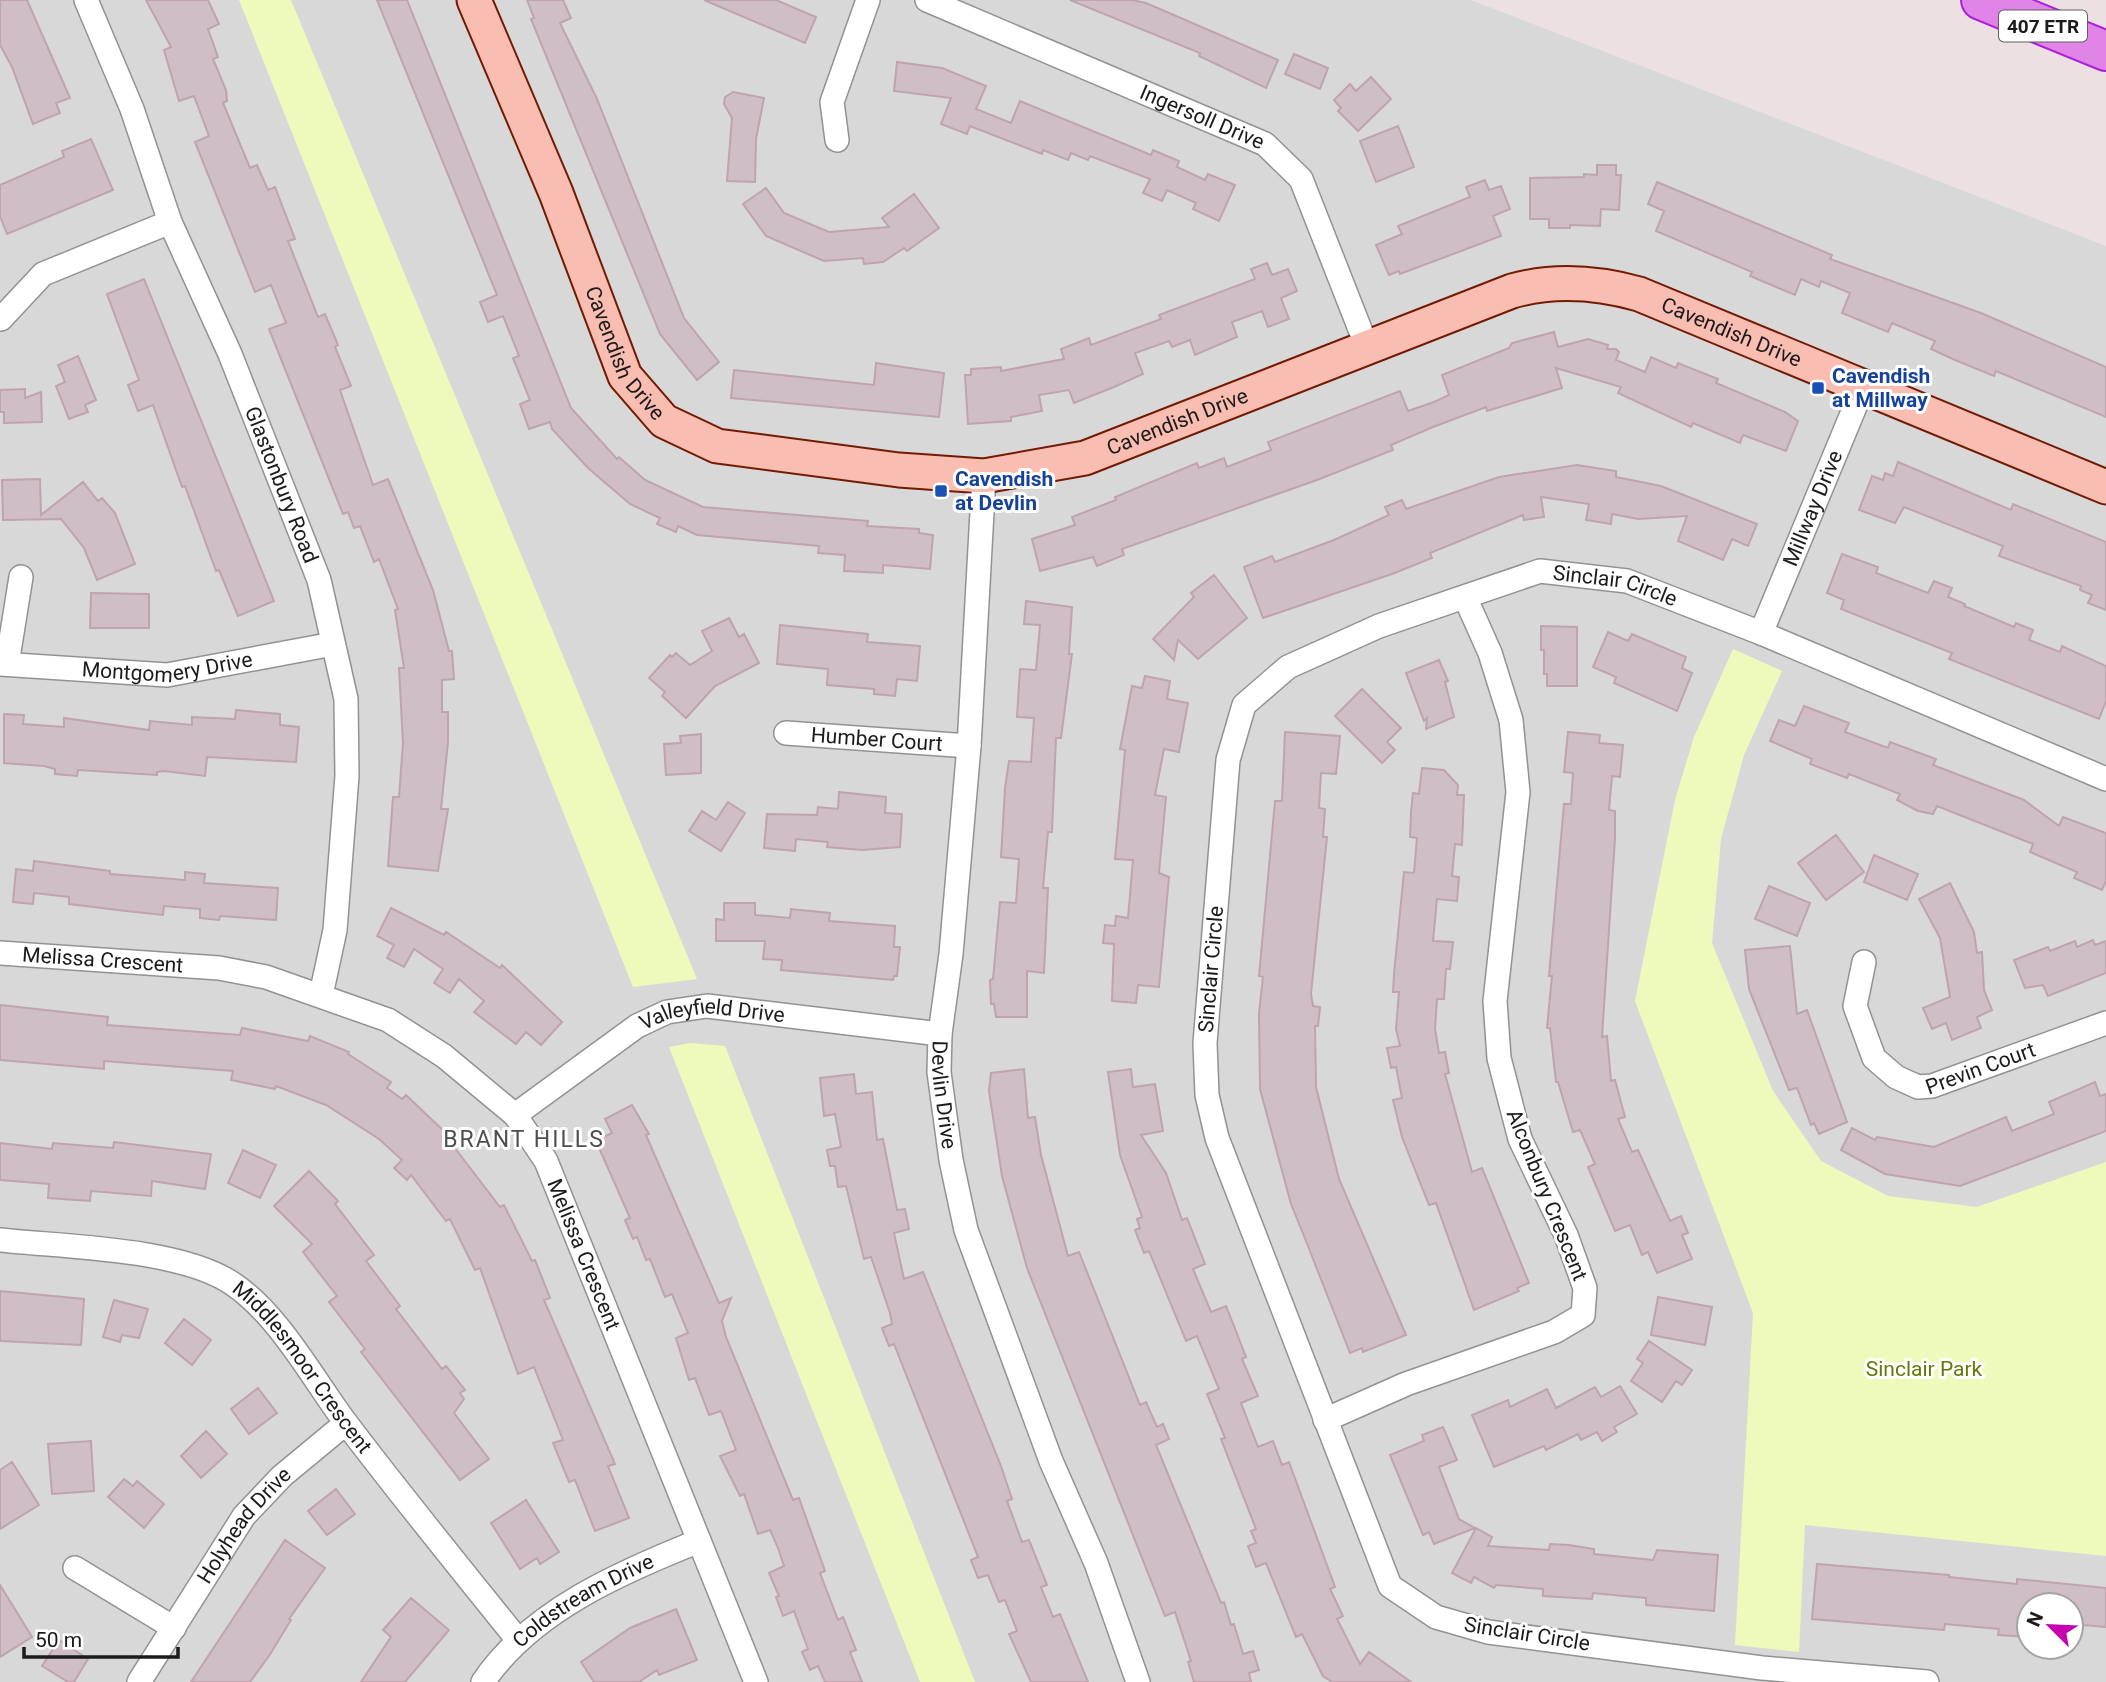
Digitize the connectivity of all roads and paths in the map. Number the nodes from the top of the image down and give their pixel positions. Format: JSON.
{"nodes":[{"id":1,"x":86,"y":0,"type":"edge"},
{"id":2,"x":474,"y":0,"type":"edge"},
{"id":3,"x":868,"y":0,"type":"edge"},
{"id":4,"x":928,"y":0,"type":"edge"},
{"id":5,"x":1981,"y":0,"type":"edge"},
{"id":6,"x":2106,"y":51,"type":"edge"},
{"id":7,"x":837,"y":140,"type":"dead end"},
{"id":8,"x":170,"y":222,"type":"junction"},
{"id":9,"x":1,"y":320,"type":"edge"},
{"id":10,"x":1367,"y":347,"type":"junction"},
{"id":11,"x":1864,"y":385,"type":"junction"},
{"id":12,"x":984,"y":476,"type":"junction"},
{"id":13,"x":2106,"y":487,"type":"edge"},
{"id":14,"x":21,"y":577,"type":"dead end"},
{"id":15,"x":1465,"y":597,"type":"junction"},
{"id":16,"x":1761,"y":634,"type":"junction"},
{"id":17,"x":333,"y":644,"type":"junction"},
{"id":18,"x":3,"y":664,"type":"edge"},
{"id":19,"x":786,"y":733,"type":"dead end"},
{"id":20,"x":969,"y":746,"type":"junction"},
{"id":21,"x":2106,"y":779,"type":"edge"},
{"id":22,"x":0,"y":953,"type":"edge"},
{"id":23,"x":1864,"y":962,"type":"dead end"},
{"id":24,"x":321,"y":995,"type":"junction"},
{"id":25,"x":2106,"y":1023,"type":"edge"},
{"id":26,"x":940,"y":1034,"type":"junction"},
{"id":27,"x":515,"y":1115,"type":"junction"},
{"id":28,"x":0,"y":1240,"type":"edge"},
{"id":29,"x":1325,"y":1420,"type":"junction"},
{"id":30,"x":345,"y":1423,"type":"junction"},
{"id":31,"x":699,"y":1541,"type":"junction"},
{"id":32,"x":75,"y":1568,"type":"dead end"},
{"id":33,"x":174,"y":1628,"type":"junction"},
{"id":34,"x":518,"y":1640,"type":"junction"},
{"id":35,"x":1761,"y":1675,"type":"edge"},
{"id":36,"x":139,"y":1682,"type":"edge"},
{"id":37,"x":483,"y":1682,"type":"edge"},
{"id":38,"x":756,"y":1682,"type":"edge"},
{"id":39,"x":1138,"y":1682,"type":"edge"},
{"id":40,"x":1927,"y":1682,"type":"edge"}],
"edges":[{"from":1,"to":8,"type":"street","name":"Glastonbury Road"},
{"from":2,"to":12,"type":"street","name":"Cavendish Drive"},
{"from":3,"to":7,"type":"street"},
{"from":4,"to":10,"type":"street","name":"Ingersoll Drive"},
{"from":5,"to":6,"type":"highway","number":"407 ETR"},
{"from":8,"to":9,"type":"street"},
{"from":8,"to":17,"type":"street","name":"Glastonbury Road"},
{"from":10,"to":11,"type":"street","name":"Cavendish Drive"},
{"from":10,"to":12,"type":"street","name":"Cavendish Drive"},
{"from":11,"to":13,"type":"street","name":"Cavendish Drive"},
{"from":11,"to":16,"type":"street","name":"Millway Drive"},
{"from":12,"to":20,"type":"street","name":"Devlin Drive"},
{"from":14,"to":18,"type":"street"},
{"from":15,"to":16,"type":"street","name":"Sinclair Circle"},
{"from":15,"to":29,"type":"street","name":"Sinclair Circle"},
{"from":15,"to":29,"type":"street","name":"Alconbury Crescent"},
{"from":16,"to":21,"type":"street","name":"Sinclair Circle"},
{"from":17,"to":18,"type":"street","name":"Montgomery Drive"},
{"from":17,"to":24,"type":"street","name":"Glastonbury Road"},
{"from":19,"to":20,"type":"street","name":"Humber Court"},
{"from":20,"to":26,"type":"street","name":"Devlin Drive"},
{"from":22,"to":24,"type":"street","name":"Melissa Crescent"},
{"from":23,"to":25,"type":"street","name":"Previn Court"},
{"from":24,"to":27,"type":"street","name":"Melissa Crescent"},
{"from":26,"to":27,"type":"street","name":"Valleyfield Drive"},
{"from":26,"to":39,"type":"street","name":"Devlin Drive"},
{"from":27,"to":31,"type":"street","name":"Melissa Crescent"},
{"from":28,"to":30,"type":"street","name":"Middlesmoor Crescent"},
{"from":29,"to":35,"type":"street","name":"Sinclair Circle"},
{"from":30,"to":33,"type":"street","name":"Holyhead Drive"},
{"from":30,"to":34,"type":"street","name":"Middlesmoor Crescent"},
{"from":31,"to":34,"type":"street","name":"Coldstream Drive"},
{"from":31,"to":38,"type":"street","name":"Melissa Crescent"},
{"from":32,"to":33,"type":"street"},
{"from":33,"to":36,"type":"street","name":"Holyhead Drive"},
{"from":34,"to":37,"type":"street","name":"Coldstream Drive"},
{"from":35,"to":40,"type":"street","name":"Sinclair Circle"}]}
